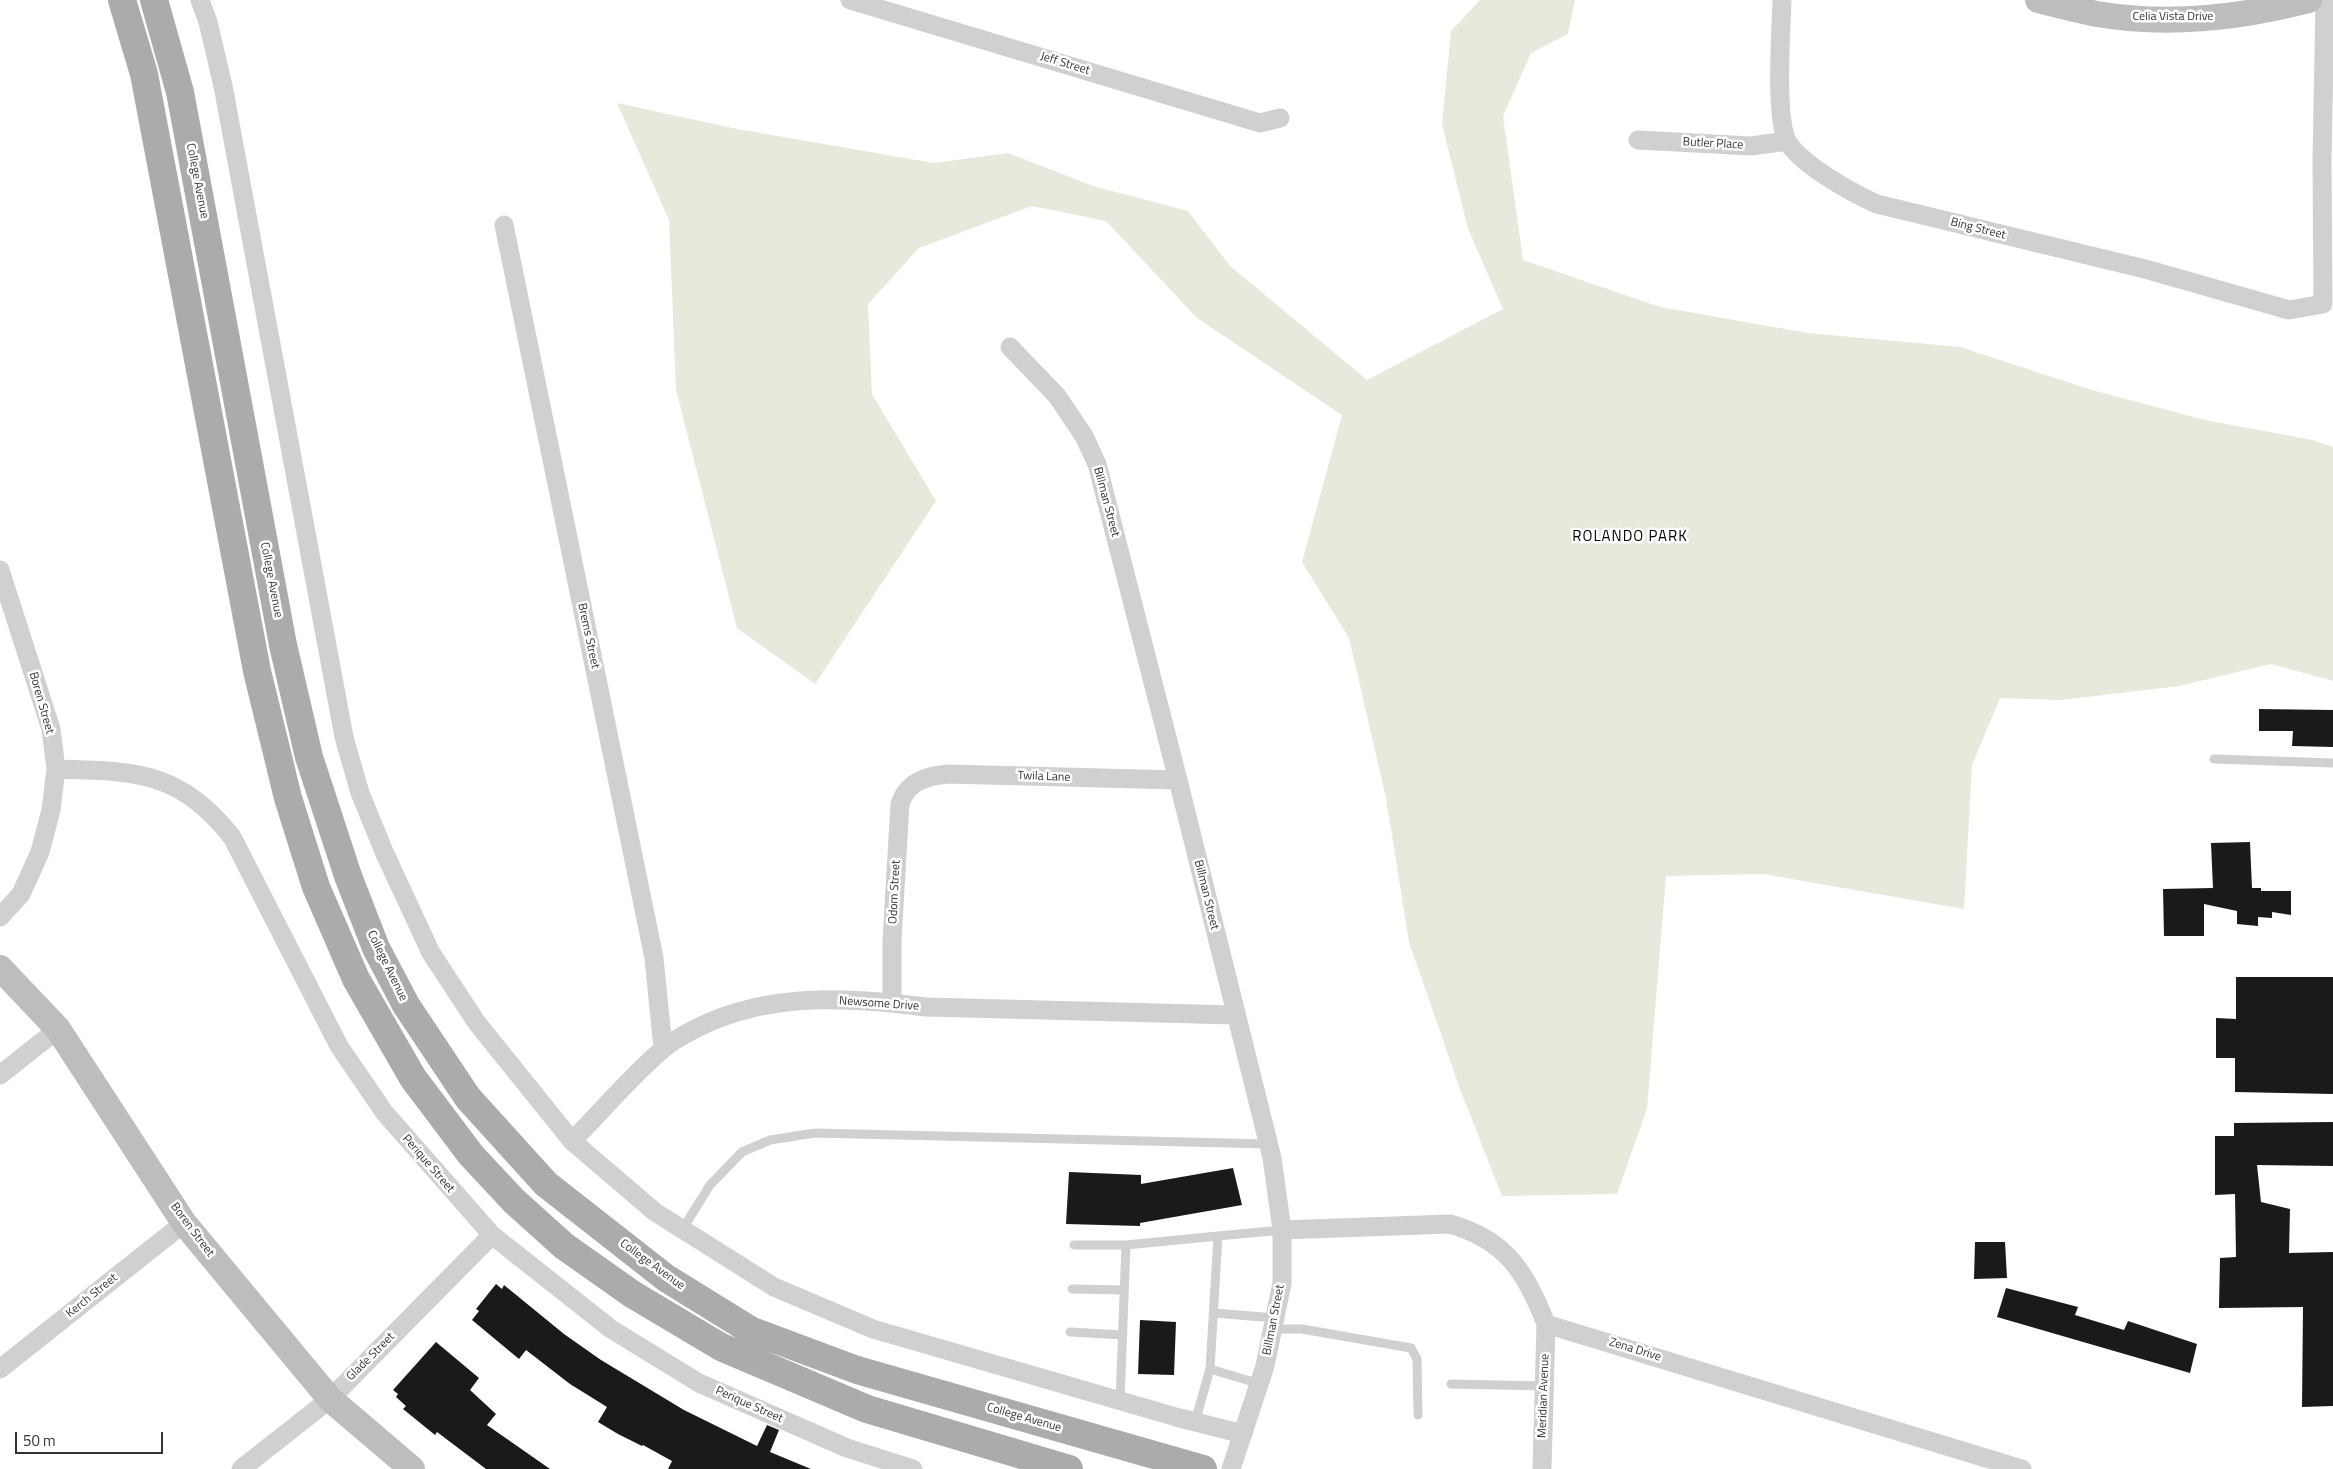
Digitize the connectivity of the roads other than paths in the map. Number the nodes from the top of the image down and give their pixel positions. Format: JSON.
{"nodes":[{"id":1,"x":122,"y":0,"type":"edge"},
{"id":2,"x":154,"y":0,"type":"edge"},
{"id":3,"x":200,"y":0,"type":"edge"},
{"id":4,"x":850,"y":0,"type":"edge"},
{"id":5,"x":1782,"y":0,"type":"edge"},
{"id":6,"x":2038,"y":0,"type":"edge"},
{"id":7,"x":2309,"y":0,"type":"edge"},
{"id":8,"x":2326,"y":0,"type":"edge"},
{"id":9,"x":2098,"y":7,"type":"edge"},
{"id":10,"x":1280,"y":118,"type":"dead end"},
{"id":11,"x":1638,"y":140,"type":"dead end"},
{"id":12,"x":1787,"y":141,"type":"junction"},
{"id":13,"x":504,"y":225,"type":"dead end"},
{"id":14,"x":1010,"y":347,"type":"dead end"},
{"id":15,"x":0,"y":570,"type":"edge"},
{"id":16,"x":2214,"y":759,"type":"dead end"},
{"id":17,"x":2333,"y":763,"type":"edge"},
{"id":18,"x":56,"y":769,"type":"junction"},
{"id":19,"x":1178,"y":780,"type":"junction"},
{"id":20,"x":912,"y":784,"type":"joint"},
{"id":21,"x":0,"y":917,"type":"edge"},
{"id":22,"x":0,"y":968,"type":"edge"},
{"id":23,"x":892,"y":1003,"type":"junction"},
{"id":24,"x":1235,"y":1016,"type":"junction"},
{"id":25,"x":58,"y":1029,"type":"junction"},
{"id":26,"x":663,"y":1048,"type":"junction"},
{"id":27,"x":0,"y":1075,"type":"edge"},
{"id":28,"x":572,"y":1141,"type":"junction"},
{"id":29,"x":1268,"y":1144,"type":"junction"},
{"id":30,"x":184,"y":1223,"type":"junction"},
{"id":31,"x":682,"y":1230,"type":"junction"},
{"id":32,"x":1282,"y":1230,"type":"junction"},
{"id":33,"x":492,"y":1235,"type":"junction"},
{"id":34,"x":1218,"y":1236,"type":"junction"},
{"id":35,"x":1074,"y":1245,"type":"dead end"},
{"id":36,"x":1126,"y":1245,"type":"junction"},
{"id":37,"x":1072,"y":1289,"type":"dead end"},
{"id":38,"x":1124,"y":1290,"type":"junction"},
{"id":39,"x":1214,"y":1313,"type":"junction"},
{"id":40,"x":1274,"y":1323,"type":"junction"},
{"id":41,"x":1546,"y":1324,"type":"junction"},
{"id":42,"x":1070,"y":1332,"type":"dead end"},
{"id":43,"x":1123,"y":1334,"type":"junction"},
{"id":44,"x":0,"y":1369,"type":"edge"},
{"id":45,"x":1210,"y":1370,"type":"junction"},
{"id":46,"x":1260,"y":1384,"type":"junction"},
{"id":47,"x":1451,"y":1384,"type":"dead end"},
{"id":48,"x":1545,"y":1386,"type":"junction"},
{"id":49,"x":330,"y":1399,"type":"junction"},
{"id":50,"x":1120,"y":1401,"type":"junction"},
{"id":51,"x":1418,"y":1415,"type":"dead end"},
{"id":52,"x":1195,"y":1422,"type":"junction"},
{"id":53,"x":1243,"y":1434,"type":"junction"},
{"id":54,"x":241,"y":1469,"type":"edge"},
{"id":55,"x":412,"y":1469,"type":"edge"},
{"id":56,"x":913,"y":1469,"type":"edge"},
{"id":57,"x":1069,"y":1469,"type":"edge"},
{"id":58,"x":1203,"y":1469,"type":"edge"},
{"id":59,"x":1231,"y":1469,"type":"edge"},
{"id":60,"x":1542,"y":1469,"type":"edge"},
{"id":61,"x":2022,"y":1469,"type":"edge"}],
"edges":[{"from":1,"to":57,"type":"main road"},
{"from":2,"to":58,"type":"main road","name":"College Avenue"},
{"from":3,"to":28,"type":"street"},
{"from":4,"to":10,"type":"street","name":"Jeff Street"},
{"from":5,"to":12,"type":"street","name":"Bing Street"},
{"from":6,"to":9,"type":"street","name":"Celia Vista Drive"},
{"from":7,"to":9,"type":"street","name":"Celia Vista Drive"},
{"from":8,"to":12,"type":"street","name":"Bing Street"},
{"from":11,"to":12,"type":"street","name":"Butler Place"},
{"from":13,"to":26,"type":"street","name":"Brems Street"},
{"from":14,"to":19,"type":"street","name":"Billman Street"},
{"from":15,"to":18,"type":"street","name":"Boren Street"},
{"from":16,"to":17,"type":"lane"},
{"from":18,"to":21,"type":"street","name":"Boren Street"},
{"from":18,"to":33,"type":"street","name":"Perique Street"},
{"from":19,"to":20,"type":"street","name":"Twila Lane"},
{"from":19,"to":24,"type":"street","name":"Billman Street"},
{"from":20,"to":23,"type":"street","name":"Odom Street"},
{"from":22,"to":25,"type":"street","name":"Boren Street"},
{"from":23,"to":24,"type":"street","name":"Newsome Drive"},
{"from":23,"to":26,"type":"street","name":"Newsome Drive"},
{"from":24,"to":29,"type":"street","name":"Billman Street"},
{"from":25,"to":27,"type":"street"},
{"from":25,"to":30,"type":"street","name":"Boren Street"},
{"from":26,"to":28,"type":"street","name":"Newsome Drive"},
{"from":28,"to":31,"type":"street"},
{"from":29,"to":31,"type":"lane"},
{"from":29,"to":32,"type":"street","name":"Billman Street"},
{"from":30,"to":44,"type":"street","name":"Kerch Street"},
{"from":30,"to":49,"type":"street","name":"Boren Street"},
{"from":31,"to":50,"type":"street"},
{"from":32,"to":34,"type":"lane"},
{"from":32,"to":40,"type":"street","name":"Billman Street"},
{"from":32,"to":41,"type":"street"},
{"from":33,"to":49,"type":"street","name":"Glade Street"},
{"from":33,"to":56,"type":"street","name":"Perique Street"},
{"from":34,"to":36,"type":"lane"},
{"from":34,"to":39,"type":"lane"},
{"from":35,"to":36,"type":"lane"},
{"from":36,"to":38,"type":"lane"},
{"from":37,"to":38,"type":"lane"},
{"from":38,"to":43,"type":"lane"},
{"from":39,"to":40,"type":"lane"},
{"from":39,"to":45,"type":"lane"},
{"from":40,"to":46,"type":"street","name":"Billman Street"},
{"from":40,"to":51,"type":"lane"},
{"from":41,"to":48,"type":"street","name":"Meridian Avenue"},
{"from":41,"to":61,"type":"street","name":"Zena Drive"},
{"from":42,"to":43,"type":"lane"},
{"from":43,"to":50,"type":"lane"},
{"from":45,"to":46,"type":"lane"},
{"from":45,"to":52,"type":"lane"},
{"from":46,"to":53,"type":"street","name":"Billman Street"},
{"from":47,"to":48,"type":"lane"},
{"from":48,"to":60,"type":"street","name":"Meridian Avenue"},
{"from":49,"to":54,"type":"street","name":"Glade Street"},
{"from":49,"to":55,"type":"street","name":"Boren Street"},
{"from":50,"to":52,"type":"street"},
{"from":52,"to":53,"type":"street"},
{"from":53,"to":59,"type":"street","name":"Billman Street"}]}
